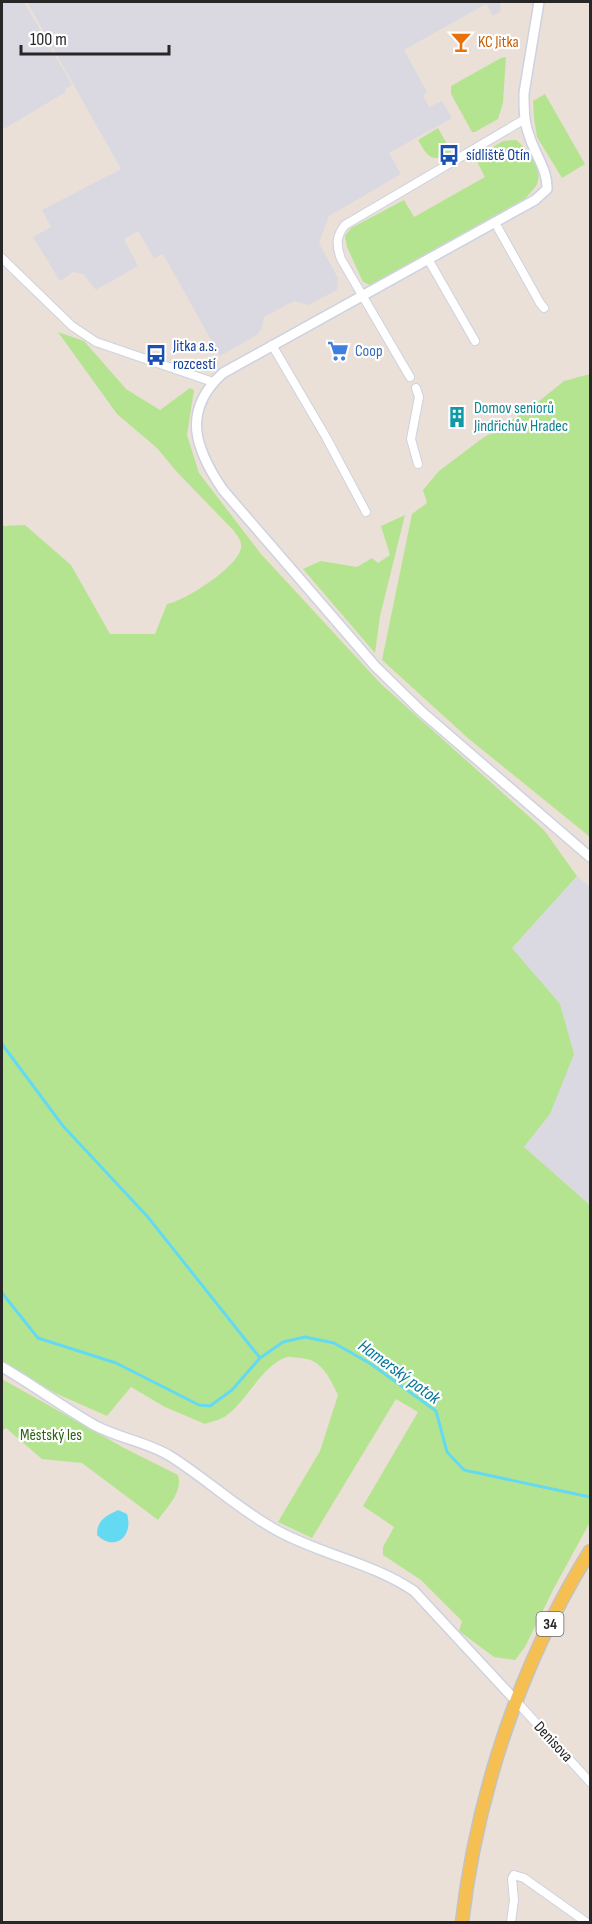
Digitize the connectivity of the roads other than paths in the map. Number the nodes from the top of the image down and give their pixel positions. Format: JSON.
{"nodes":[{"id":1,"x":539,"y":2,"type":"edge"},
{"id":2,"x":525,"y":119,"type":"junction"},
{"id":3,"x":498,"y":228,"type":"dead end"},
{"id":4,"x":2,"y":258,"type":"edge"},
{"id":5,"x":428,"y":259,"type":"junction"},
{"id":6,"x":363,"y":295,"type":"junction"},
{"id":7,"x":544,"y":308,"type":"dead end"},
{"id":8,"x":475,"y":341,"type":"dead end"},
{"id":9,"x":273,"y":345,"type":"junction"},
{"id":10,"x":410,"y":377,"type":"dead end"},
{"id":11,"x":213,"y":382,"type":"junction"},
{"id":12,"x":416,"y":388,"type":"dead end"},
{"id":13,"x":418,"y":464,"type":"dead end"},
{"id":14,"x":366,"y":512,"type":"dead end"},
{"id":15,"x":591,"y":857,"type":"edge"},
{"id":16,"x":2,"y":1367,"type":"edge"},
{"id":17,"x":591,"y":1551,"type":"edge"},
{"id":18,"x":516,"y":1701,"type":"junction"},
{"id":19,"x":591,"y":1782,"type":"edge"},
{"id":20,"x":462,"y":1923,"type":"edge"},
{"id":21,"x":511,"y":1923,"type":"edge"},
{"id":22,"x":586,"y":1923,"type":"edge"}],
"edges":[{"from":1,"to":2,"type":"street"},
{"from":2,"to":5,"type":"street"},
{"from":2,"to":6,"type":"street"},
{"from":3,"to":7,"type":"street"},
{"from":4,"to":11,"type":"street"},
{"from":5,"to":6,"type":"street"},
{"from":5,"to":8,"type":"street"},
{"from":6,"to":9,"type":"street"},
{"from":6,"to":10,"type":"street"},
{"from":9,"to":11,"type":"street"},
{"from":9,"to":14,"type":"street"},
{"from":11,"to":15,"type":"street"},
{"from":12,"to":13,"type":"street"},
{"from":16,"to":18,"type":"street"},
{"from":17,"to":18,"type":"main road","number":"34"},
{"from":18,"to":19,"type":"street","name":"Denisova"},
{"from":18,"to":20,"type":"main road","number":"34"},
{"from":21,"to":22,"type":"street"}]}
